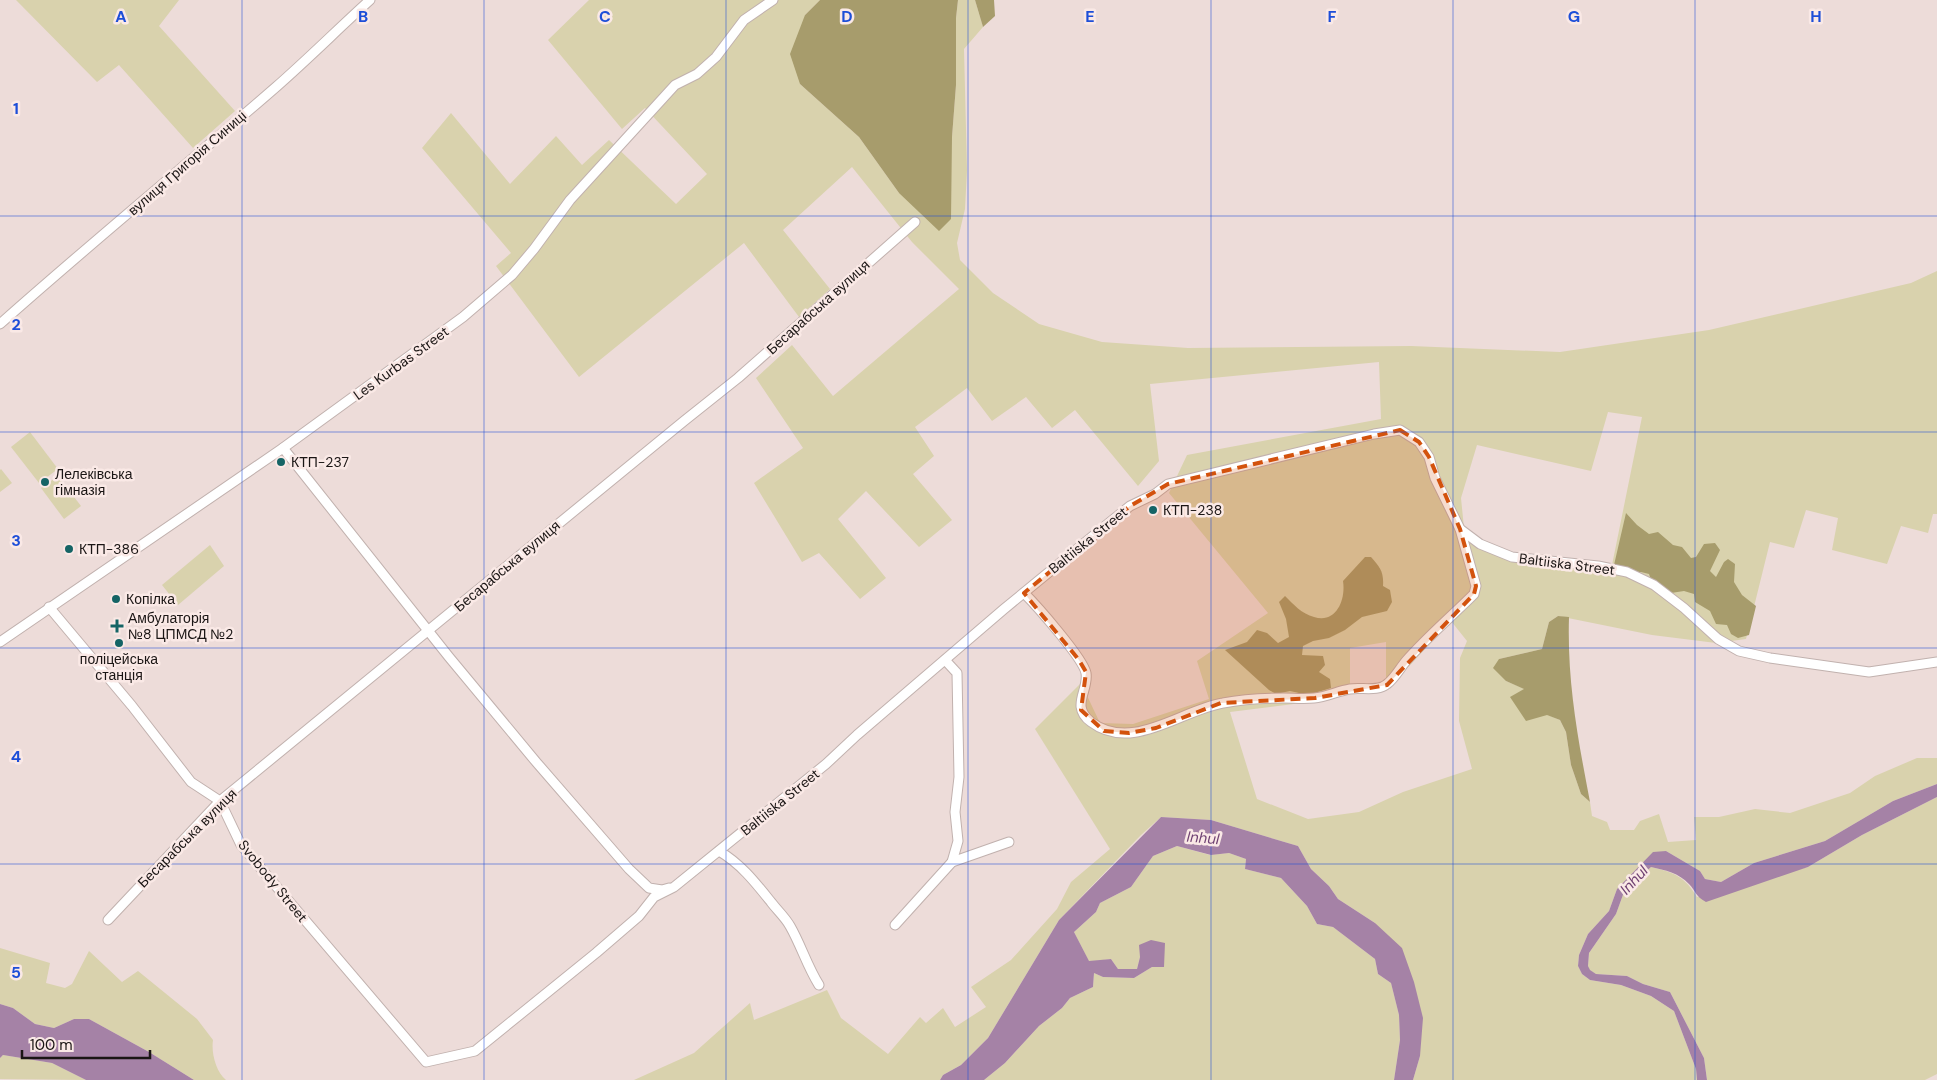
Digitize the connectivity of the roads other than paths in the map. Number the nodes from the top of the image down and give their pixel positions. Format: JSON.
{"nodes":[{"id":1,"x":370,"y":0,"type":"edge"},
{"id":2,"x":773,"y":0,"type":"edge"},
{"id":3,"x":915,"y":222,"type":"dead end"},
{"id":4,"x":0,"y":324,"type":"edge"},
{"id":5,"x":283,"y":448,"type":"junction"},
{"id":6,"x":1460,"y":529,"type":"junction"},
{"id":7,"x":1024,"y":593,"type":"junction"},
{"id":8,"x":49,"y":607,"type":"junction"},
{"id":9,"x":429,"y":631,"type":"junction"},
{"id":10,"x":0,"y":642,"type":"edge"},
{"id":11,"x":945,"y":660,"type":"junction"},
{"id":12,"x":1937,"y":662,"type":"edge"},
{"id":13,"x":220,"y":801,"type":"junction"},
{"id":14,"x":1009,"y":842,"type":"dead end"},
{"id":15,"x":719,"y":851,"type":"junction"},
{"id":16,"x":952,"y":862,"type":"junction"},
{"id":17,"x":674,"y":887,"type":"junction"},
{"id":18,"x":108,"y":920,"type":"dead end"},
{"id":19,"x":895,"y":925,"type":"dead end"},
{"id":20,"x":819,"y":985,"type":"dead end"},
{"id":21,"x":426,"y":1062,"type":"joint"}],
"edges":[{"from":1,"to":4,"type":"street","name":"вулиця Григорія Синиці"},
{"from":2,"to":5,"type":"street","name":"Les Kurbas Street"},
{"from":3,"to":9,"type":"street","name":"Бесарабська вулиця"},
{"from":5,"to":8,"type":"street","name":"Les Kurbas Street"},
{"from":5,"to":9,"type":"street"},
{"from":6,"to":7,"type":"street","name":"Baltiiska Street"},
{"from":6,"to":7,"type":"street"},
{"from":6,"to":12,"type":"street","name":"Baltiiska Street"},
{"from":7,"to":11,"type":"street","name":"Baltiiska Street"},
{"from":8,"to":10,"type":"street","name":"Les Kurbas Street"},
{"from":8,"to":13,"type":"street"},
{"from":9,"to":13,"type":"street","name":"Бесарабська вулиця"},
{"from":9,"to":17,"type":"street"},
{"from":11,"to":15,"type":"street","name":"Baltiiska Street"},
{"from":11,"to":16,"type":"street"},
{"from":13,"to":18,"type":"street","name":"Бесарабська вулиця"},
{"from":13,"to":21,"type":"street","name":"Svobody Street"},
{"from":14,"to":16,"type":"street"},
{"from":15,"to":17,"type":"street","name":"Baltiiska Street"},
{"from":15,"to":20,"type":"street"},
{"from":16,"to":19,"type":"street"},
{"from":17,"to":21,"type":"street","name":"Baltiiska Street"}]}
